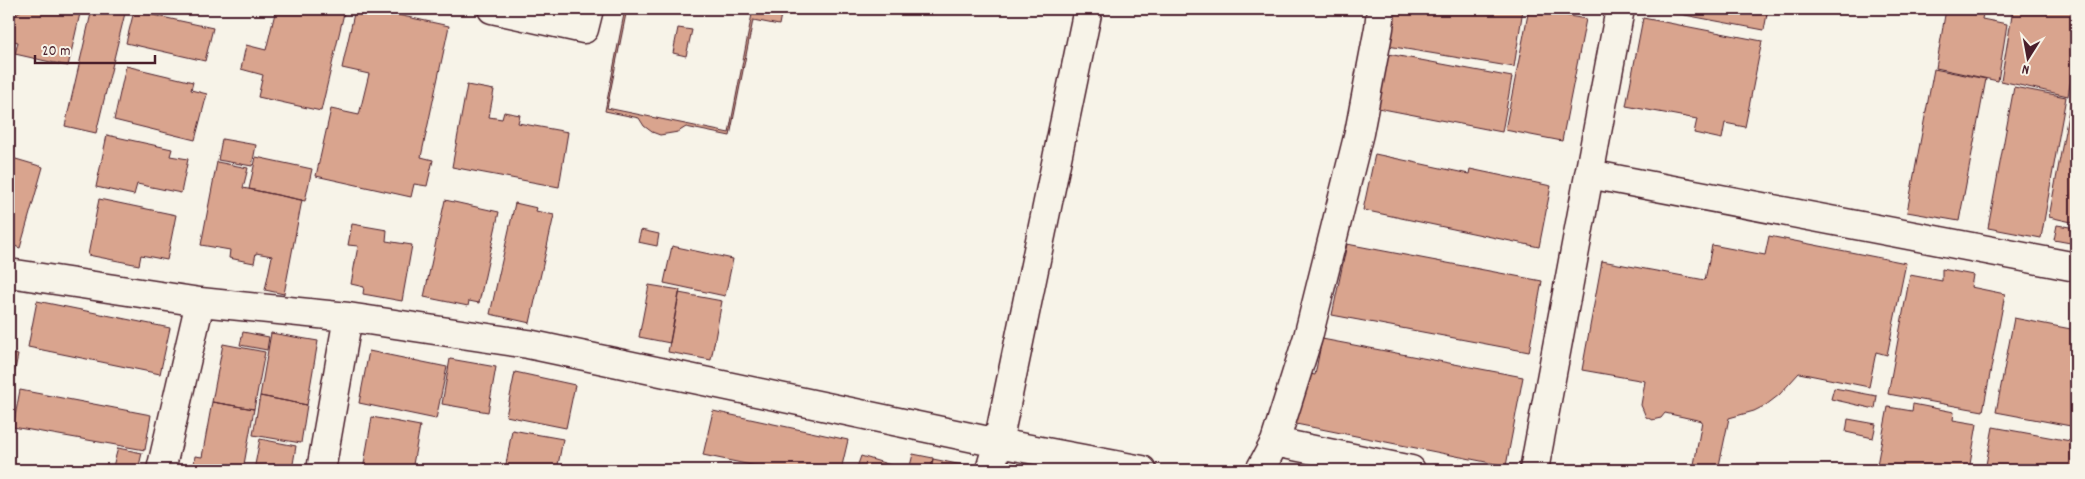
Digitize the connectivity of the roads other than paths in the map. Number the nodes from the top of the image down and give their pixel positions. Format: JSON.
{"nodes":[{"id":1,"x":492,"y":9,"type":"edge"},
{"id":2,"x":589,"y":9,"type":"edge"},
{"id":3,"x":1088,"y":9,"type":"edge"},
{"id":4,"x":1380,"y":9,"type":"edge"},
{"id":5,"x":1620,"y":9,"type":"edge"},
{"id":6,"x":1589,"y":174,"type":"junction"},
{"id":7,"x":2076,"y":267,"type":"edge"},
{"id":8,"x":9,"y":273,"type":"edge"},
{"id":9,"x":200,"y":302,"type":"junction"},
{"id":10,"x":348,"y":317,"type":"junction"},
{"id":11,"x":1275,"y":442,"type":"junction"},
{"id":12,"x":998,"y":443,"type":"junction"},
{"id":13,"x":161,"y":470,"type":"edge"},
{"id":14,"x":321,"y":470,"type":"edge"},
{"id":15,"x":990,"y":470,"type":"edge"},
{"id":16,"x":1142,"y":470,"type":"edge"},
{"id":17,"x":1260,"y":470,"type":"edge"},
{"id":18,"x":1410,"y":470,"type":"edge"},
{"id":19,"x":1534,"y":470,"type":"edge"}],
"edges":[{"from":1,"to":2,"type":"street"},
{"from":3,"to":12,"type":"street"},
{"from":4,"to":11,"type":"street"},
{"from":5,"to":6,"type":"street"},
{"from":6,"to":7,"type":"street"},
{"from":6,"to":19,"type":"street"},
{"from":8,"to":9,"type":"street"},
{"from":9,"to":10,"type":"street"},
{"from":9,"to":13,"type":"street"},
{"from":10,"to":12,"type":"street"},
{"from":10,"to":14,"type":"street"},
{"from":11,"to":17,"type":"street"},
{"from":11,"to":18,"type":"street"},
{"from":12,"to":15,"type":"street"},
{"from":12,"to":16,"type":"street"}]}
